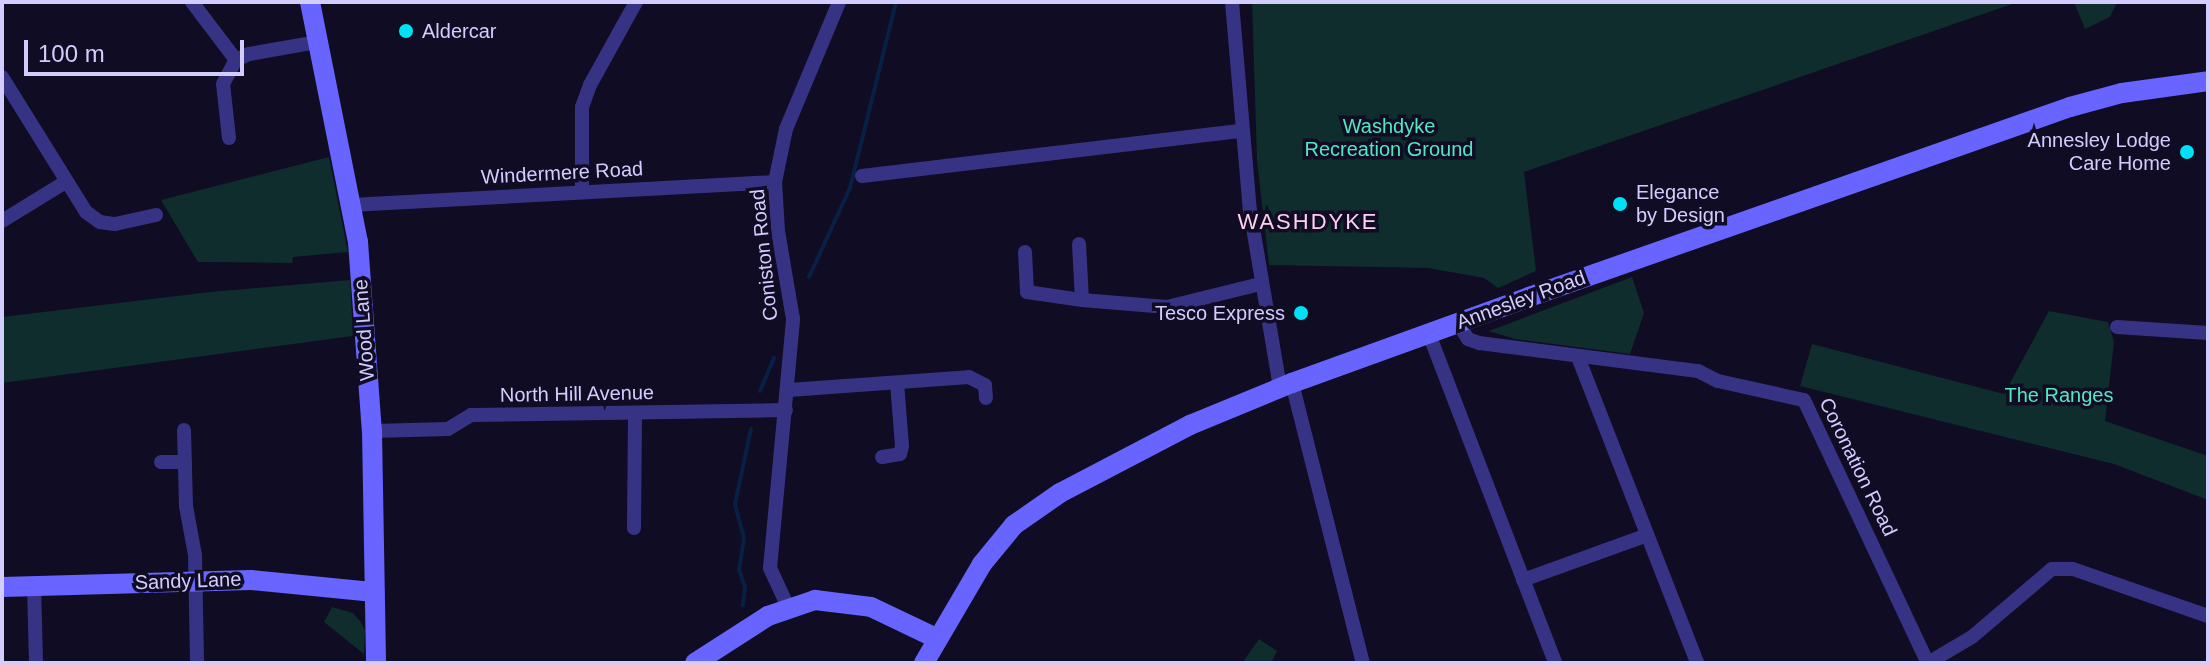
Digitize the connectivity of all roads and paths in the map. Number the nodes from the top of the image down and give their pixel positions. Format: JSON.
{"nodes":[{"id":1,"x":192,"y":2,"type":"edge"},
{"id":2,"x":310,"y":2,"type":"edge"},
{"id":3,"x":636,"y":2,"type":"edge"},
{"id":4,"x":839,"y":2,"type":"edge"},
{"id":5,"x":1232,"y":2,"type":"edge"},
{"id":6,"x":318,"y":42,"type":"junction"},
{"id":7,"x":236,"y":60,"type":"junction"},
{"id":8,"x":2,"y":77,"type":"edge"},
{"id":9,"x":2208,"y":81,"type":"edge"},
{"id":10,"x":1241,"y":131,"type":"junction"},
{"id":11,"x":229,"y":138,"type":"dead end"},
{"id":12,"x":862,"y":176,"type":"dead end"},
{"id":13,"x":67,"y":181,"type":"junction"},
{"id":14,"x":775,"y":182,"type":"junction"},
{"id":15,"x":582,"y":192,"type":"junction"},
{"id":16,"x":351,"y":205,"type":"junction"},
{"id":17,"x":156,"y":215,"type":"dead end"},
{"id":18,"x":2,"y":221,"type":"edge"},
{"id":19,"x":1079,"y":244,"type":"dead end"},
{"id":20,"x":1025,"y":252,"type":"dead end"},
{"id":21,"x":1260,"y":284,"type":"junction"},
{"id":22,"x":1082,"y":300,"type":"junction"},
{"id":23,"x":1458,"y":323,"type":"junction"},
{"id":24,"x":2117,"y":327,"type":"dead end"},
{"id":25,"x":2208,"y":333,"type":"edge"},
{"id":26,"x":1429,"y":334,"type":"junction"},
{"id":27,"x":1578,"y":357,"type":"junction"},
{"id":28,"x":897,"y":383,"type":"junction"},
{"id":29,"x":1286,"y":385,"type":"junction"},
{"id":30,"x":789,"y":390,"type":"junction"},
{"id":31,"x":986,"y":398,"type":"dead end"},
{"id":32,"x":786,"y":410,"type":"junction"},
{"id":33,"x":635,"y":413,"type":"junction"},
{"id":34,"x":184,"y":430,"type":"dead end"},
{"id":35,"x":372,"y":431,"type":"junction"},
{"id":36,"x":882,"y":457,"type":"dead end"},
{"id":37,"x":161,"y":462,"type":"dead end"},
{"id":38,"x":185,"y":462,"type":"junction"},
{"id":39,"x":634,"y":528,"type":"dead end"},
{"id":40,"x":1647,"y":535,"type":"junction"},
{"id":41,"x":1523,"y":580,"type":"junction"},
{"id":42,"x":195,"y":581,"type":"junction"},
{"id":43,"x":34,"y":586,"type":"junction"},
{"id":44,"x":2,"y":587,"type":"edge"},
{"id":45,"x":374,"y":592,"type":"junction"},
{"id":46,"x":788,"y":607,"type":"junction"},
{"id":47,"x":2208,"y":616,"type":"edge"},
{"id":48,"x":938,"y":639,"type":"junction"},
{"id":49,"x":36,"y":663,"type":"edge"},
{"id":50,"x":197,"y":663,"type":"edge"},
{"id":51,"x":376,"y":663,"type":"edge"},
{"id":52,"x":695,"y":663,"type":"edge"},
{"id":53,"x":924,"y":663,"type":"edge"},
{"id":54,"x":1363,"y":663,"type":"edge"},
{"id":55,"x":1555,"y":663,"type":"edge"},
{"id":56,"x":1697,"y":663,"type":"edge"},
{"id":57,"x":1928,"y":663,"type":"edge"}],
"edges":[{"from":1,"to":7,"type":"street"},
{"from":2,"to":6,"type":"street","name":"Wood Lane"},
{"from":3,"to":15,"type":"street"},
{"from":4,"to":14,"type":"street","name":"Coniston Road"},
{"from":5,"to":10,"type":"street"},
{"from":6,"to":7,"type":"street"},
{"from":6,"to":16,"type":"street","name":"Wood Lane"},
{"from":7,"to":11,"type":"street"},
{"from":8,"to":13,"type":"street"},
{"from":9,"to":23,"type":"street","name":"Annesley Road"},
{"from":10,"to":12,"type":"street"},
{"from":10,"to":21,"type":"street"},
{"from":13,"to":17,"type":"street"},
{"from":13,"to":18,"type":"street"},
{"from":14,"to":15,"type":"street","name":"Windermere Road"},
{"from":14,"to":30,"type":"street","name":"Coniston Road"},
{"from":15,"to":16,"type":"street","name":"Windermere Road"},
{"from":16,"to":35,"type":"street","name":"Wood Lane"},
{"from":19,"to":22,"type":"street"},
{"from":20,"to":22,"type":"street"},
{"from":21,"to":22,"type":"street"},
{"from":21,"to":29,"type":"street"},
{"from":23,"to":26,"type":"street","name":"Annesley Road"},
{"from":23,"to":27,"type":"street","name":"Coronation Road"},
{"from":24,"to":25,"type":"street"},
{"from":26,"to":29,"type":"street","name":"Annesley Road"},
{"from":26,"to":41,"type":"street"},
{"from":27,"to":40,"type":"street"},
{"from":27,"to":57,"type":"street","name":"Coronation Road"},
{"from":28,"to":30,"type":"street"},
{"from":28,"to":31,"type":"street"},
{"from":28,"to":36,"type":"street"},
{"from":29,"to":48,"type":"street","name":"Annesley Road"},
{"from":29,"to":54,"type":"street"},
{"from":30,"to":32,"type":"street","name":"Coniston Road"},
{"from":32,"to":33,"type":"street","name":"North Hill Avenue"},
{"from":32,"to":46,"type":"street","name":"Coniston Road"},
{"from":33,"to":35,"type":"street","name":"North Hill Avenue"},
{"from":33,"to":39,"type":"street"},
{"from":34,"to":38,"type":"street"},
{"from":35,"to":45,"type":"street","name":"Wood Lane"},
{"from":37,"to":38,"type":"street"},
{"from":38,"to":42,"type":"street"},
{"from":40,"to":41,"type":"street"},
{"from":40,"to":56,"type":"street"},
{"from":41,"to":55,"type":"street"},
{"from":42,"to":43,"type":"street","name":"Sandy Lane"},
{"from":42,"to":45,"type":"street","name":"Sandy Lane"},
{"from":42,"to":50,"type":"street"},
{"from":43,"to":44,"type":"street","name":"Sandy Lane"},
{"from":43,"to":49,"type":"street"},
{"from":45,"to":51,"type":"street","name":"Wood Lane"},
{"from":46,"to":48,"type":"street"},
{"from":46,"to":52,"type":"street"},
{"from":47,"to":57,"type":"street"},
{"from":48,"to":53,"type":"street","name":"Annesley Road"}]}
